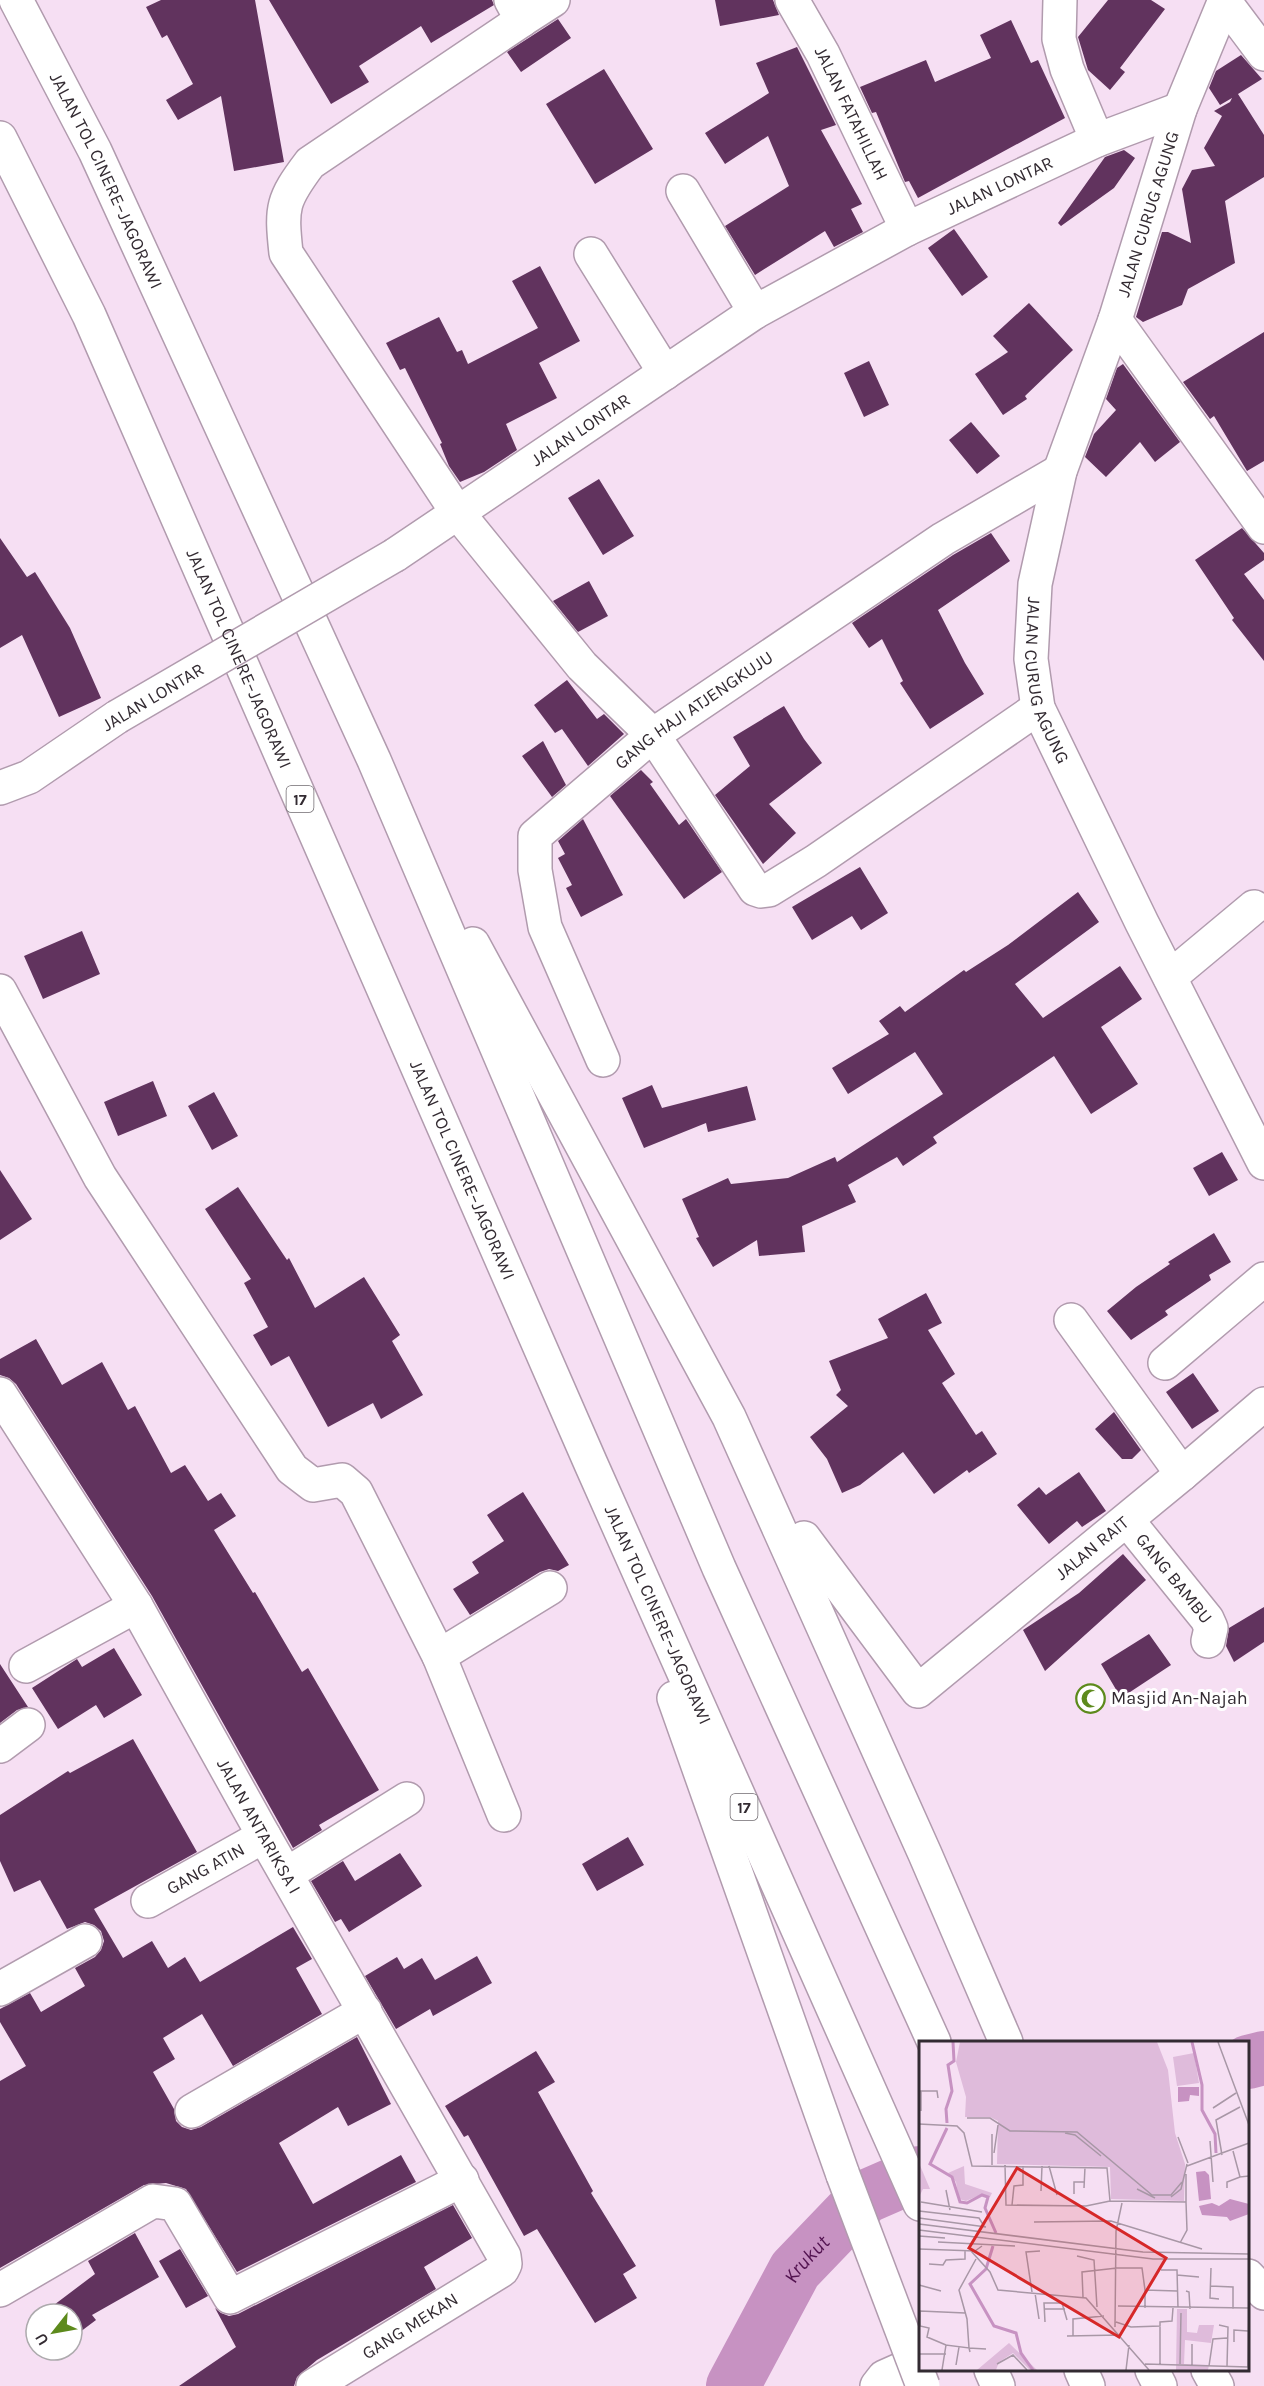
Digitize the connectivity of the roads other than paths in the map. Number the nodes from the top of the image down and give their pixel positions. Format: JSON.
{"nodes":[{"id":1,"x":16,"y":0,"type":"edge"},
{"id":2,"x":553,"y":0,"type":"edge"},
{"id":3,"x":792,"y":0,"type":"edge"},
{"id":4,"x":1060,"y":0,"type":"edge"},
{"id":5,"x":1225,"y":1,"type":"edge"},
{"id":6,"x":516,"y":10,"type":"edge"},
{"id":7,"x":1264,"y":54,"type":"edge"},
{"id":8,"x":1180,"y":109,"type":"junction"},
{"id":9,"x":0,"y":138,"type":"edge"},
{"id":10,"x":1097,"y":140,"type":"junction"},
{"id":11,"x":683,"y":191,"type":"dead end"},
{"id":12,"x":907,"y":229,"type":"junction"},
{"id":13,"x":591,"y":255,"type":"dead end"},
{"id":14,"x":755,"y":312,"type":"junction"},
{"id":15,"x":1115,"y":320,"type":"junction"},
{"id":16,"x":665,"y":373,"type":"junction"},
{"id":17,"x":1060,"y":471,"type":"junction"},
{"id":18,"x":457,"y":512,"type":"junction"},
{"id":19,"x":1264,"y":527,"type":"edge"},
{"id":20,"x":1038,"y":708,"type":"junction"},
{"id":21,"x":653,"y":735,"type":"junction"},
{"id":22,"x":374,"y":760,"type":"junction"},
{"id":23,"x":0,"y":788,"type":"edge"},
{"id":24,"x":1261,"y":907,"type":"edge"},
{"id":25,"x":1170,"y":976,"type":"junction"},
{"id":26,"x":0,"y":991,"type":"edge"},
{"id":27,"x":603,"y":1060,"type":"dead end"},
{"id":28,"x":1264,"y":1163,"type":"edge"},
{"id":29,"x":1264,"y":1279,"type":"edge"},
{"id":30,"x":1071,"y":1320,"type":"dead end"},
{"id":31,"x":1165,"y":1363,"type":"dead end"},
{"id":32,"x":0,"y":1394,"type":"edge"},
{"id":33,"x":1264,"y":1404,"type":"edge"},
{"id":34,"x":591,"y":1464,"type":"junction"},
{"id":35,"x":1182,"y":1474,"type":"junction"},
{"id":36,"x":1127,"y":1520,"type":"junction"},
{"id":37,"x":804,"y":1538,"type":"dead end"},
{"id":38,"x":550,"y":1588,"type":"dead end"},
{"id":39,"x":136,"y":1606,"type":"junction"},
{"id":40,"x":1208,"y":1641,"type":"dead end"},
{"id":41,"x":439,"y":1656,"type":"junction"},
{"id":42,"x":26,"y":1666,"type":"dead end"},
{"id":43,"x":28,"y":1725,"type":"dead end"},
{"id":44,"x":0,"y":1746,"type":"edge"},
{"id":45,"x":407,"y":1799,"type":"dead end"},
{"id":46,"x":504,"y":1815,"type":"dead end"},
{"id":47,"x":264,"y":1836,"type":"junction"},
{"id":48,"x":925,"y":1854,"type":"junction"},
{"id":49,"x":287,"y":1874,"type":"junction"},
{"id":50,"x":148,"y":1901,"type":"dead end"},
{"id":51,"x":85,"y":1941,"type":"dead end"},
{"id":52,"x":0,"y":1989,"type":"edge"},
{"id":53,"x":365,"y":2011,"type":"junction"},
{"id":54,"x":933,"y":2041,"type":"edge"},
{"id":55,"x":1005,"y":2041,"type":"edge"},
{"id":56,"x":1028,"y":2041,"type":"edge"},
{"id":57,"x":192,"y":2110,"type":"dead end"},
{"id":58,"x":462,"y":2180,"type":"junction"},
{"id":59,"x":919,"y":2200,"type":"edge"},
{"id":60,"x":505,"y":2264,"type":"joint"},
{"id":61,"x":1249,"y":2277,"type":"edge"},
{"id":62,"x":0,"y":2290,"type":"edge"},
{"id":63,"x":1264,"y":2293,"type":"edge"},
{"id":64,"x":919,"y":2362,"type":"edge"},
{"id":65,"x":991,"y":2371,"type":"edge"},
{"id":66,"x":1081,"y":2371,"type":"edge"},
{"id":67,"x":1152,"y":2371,"type":"edge"},
{"id":68,"x":1208,"y":2371,"type":"edge"},
{"id":69,"x":313,"y":2386,"type":"edge"},
{"id":70,"x":877,"y":2386,"type":"edge"},
{"id":71,"x":923,"y":2386,"type":"edge"},
{"id":72,"x":998,"y":2386,"type":"edge"},
{"id":73,"x":1088,"y":2386,"type":"edge"},
{"id":74,"x":1160,"y":2386,"type":"edge"},
{"id":75,"x":1216,"y":2386,"type":"edge"}],
"edges":[{"from":1,"to":22,"type":"main road","name":"JALAN TOL CINERE–JAGORAWI"},
{"from":2,"to":6,"type":"main road"},
{"from":3,"to":12,"type":"main road","name":"JALAN FATAHILLAH"},
{"from":4,"to":10,"type":"main road"},
{"from":5,"to":7,"type":"main road"},
{"from":5,"to":8,"type":"main road","name":"JALAN CURUG AGUNG"},
{"from":6,"to":18,"type":"main road"},
{"from":8,"to":10,"type":"main road","name":"JALAN LONTAR"},
{"from":8,"to":15,"type":"main road","name":"JALAN CURUG AGUNG"},
{"from":9,"to":34,"type":"main road","name":"JALAN TOL CINERE–JAGORAWI","number":"17"},
{"from":10,"to":12,"type":"main road","name":"JALAN LONTAR"},
{"from":11,"to":14,"type":"main road"},
{"from":12,"to":14,"type":"main road","name":"JALAN LONTAR"},
{"from":13,"to":16,"type":"main road"},
{"from":14,"to":16,"type":"main road","name":"JALAN LONTAR"},
{"from":15,"to":17,"type":"main road","name":"JALAN CURUG AGUNG"},
{"from":15,"to":19,"type":"main road"},
{"from":16,"to":18,"type":"main road","name":"JALAN LONTAR"},
{"from":17,"to":20,"type":"main road","name":"JALAN CURUG AGUNG"},
{"from":17,"to":21,"type":"main road","name":"GANG HAJI ATJENGKUJU"},
{"from":18,"to":21,"type":"main road"},
{"from":18,"to":23,"type":"main road","name":"JALAN LONTAR","bridge":true},
{"from":20,"to":21,"type":"main road"},
{"from":20,"to":25,"type":"main road","name":"JALAN CURUG AGUNG"},
{"from":21,"to":27,"type":"main road","name":"GANG HAJI ATJENGKUJU"},
{"from":22,"to":48,"type":"main road"},
{"from":22,"to":54,"type":"main road","name":"JALAN TOL CINERE–JAGORAWI"},
{"from":24,"to":25,"type":"main road"},
{"from":25,"to":28,"type":"main road","name":"JALAN CURUG AGUNG"},
{"from":26,"to":41,"type":"main road"},
{"from":29,"to":31,"type":"main road"},
{"from":30,"to":35,"type":"main road"},
{"from":32,"to":39,"type":"main road","name":"JALAN ANTARIKSA I"},
{"from":33,"to":35,"type":"main road","name":"JALAN RAIT"},
{"from":34,"to":59,"type":"main road","name":"JALAN TOL CINERE–JAGORAWI","number":"17"},
{"from":34,"to":71,"type":"main road","bridge":true},
{"from":35,"to":36,"type":"main road","name":"JALAN RAIT"},
{"from":36,"to":37,"type":"main road","name":"JALAN RAIT"},
{"from":36,"to":40,"type":"main road","name":"GANG BAMBU"},
{"from":38,"to":41,"type":"main road"},
{"from":39,"to":42,"type":"main road"},
{"from":39,"to":47,"type":"main road","name":"JALAN ANTARIKSA I"},
{"from":41,"to":46,"type":"main road"},
{"from":43,"to":44,"type":"main road"},
{"from":45,"to":49,"type":"main road"},
{"from":47,"to":49,"type":"main road","name":"JALAN ANTARIKSA I"},
{"from":47,"to":50,"type":"main road","name":"GANG ATIN"},
{"from":48,"to":55,"type":"main road"},
{"from":48,"to":56,"type":"main road"},
{"from":49,"to":53,"type":"main road","name":"JALAN ANTARIKSA I"},
{"from":51,"to":52,"type":"main road"},
{"from":53,"to":57,"type":"main road"},
{"from":53,"to":58,"type":"main road","name":"JALAN ANTARIKSA I"},
{"from":58,"to":60,"type":"main road","name":"JALAN ANTARIKSA I"},
{"from":58,"to":62,"type":"main road"},
{"from":60,"to":69,"type":"main road","name":"GANG MEKAN"},
{"from":61,"to":63,"type":"main road"},
{"from":64,"to":70,"type":"main road"},
{"from":65,"to":72,"type":"main road"},
{"from":66,"to":73,"type":"main road"},
{"from":67,"to":74,"type":"main road"},
{"from":68,"to":75,"type":"main road"}]}
